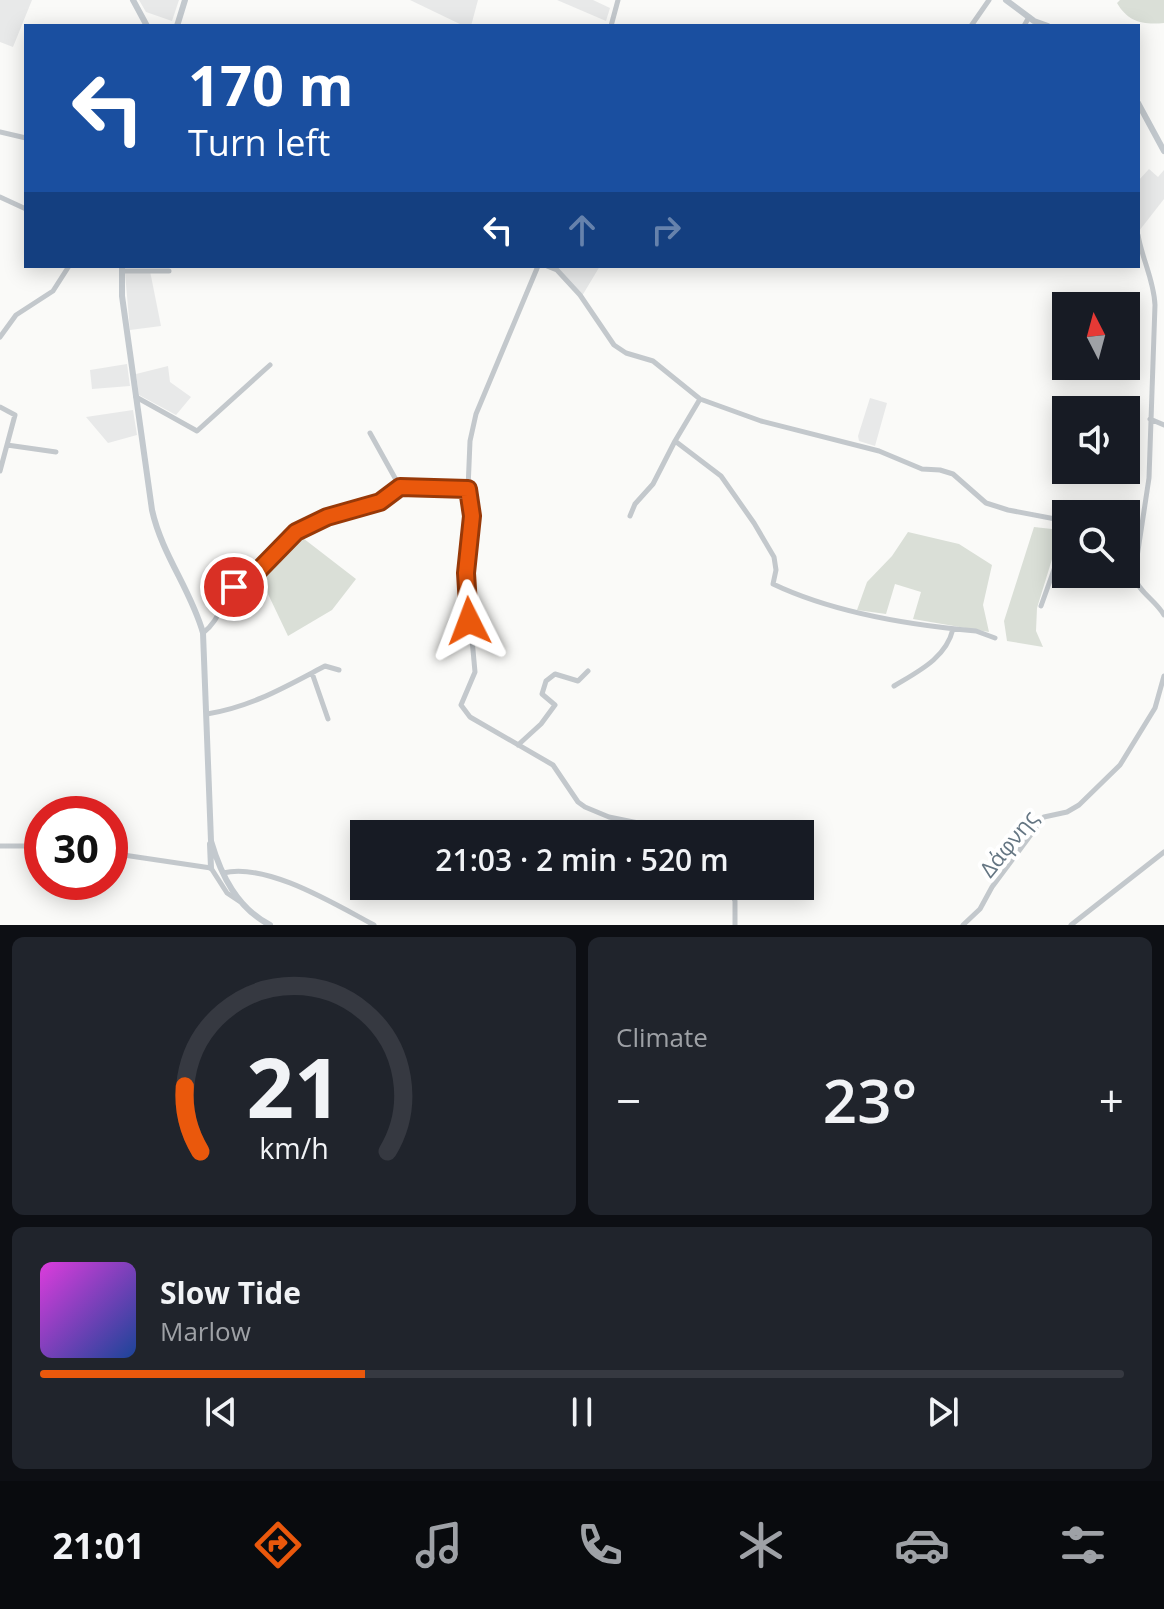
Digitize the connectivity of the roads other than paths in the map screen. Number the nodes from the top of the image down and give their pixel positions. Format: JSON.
{"nodes":[{"id":1,"x":133,"y":0,"type":"edge"},
{"id":2,"x":185,"y":0,"type":"edge"},
{"id":3,"x":618,"y":0,"type":"edge"},
{"id":4,"x":989,"y":0,"type":"edge"},
{"id":5,"x":1006,"y":0,"type":"edge"},
{"id":6,"x":1033,"y":21,"type":"edge"},
{"id":7,"x":146,"y":24,"type":"edge"},
{"id":8,"x":178,"y":24,"type":"edge"},
{"id":9,"x":612,"y":24,"type":"edge"},
{"id":10,"x":972,"y":24,"type":"edge"},
{"id":11,"x":1140,"y":107,"type":"edge"},
{"id":12,"x":0,"y":132,"type":"edge"},
{"id":13,"x":24,"y":138,"type":"edge"},
{"id":14,"x":1164,"y":151,"type":"edge"},
{"id":15,"x":0,"y":197,"type":"edge"},
{"id":16,"x":24,"y":208,"type":"edge"},
{"id":17,"x":1140,"y":245,"type":"edge"},
{"id":18,"x":68,"y":268,"type":"edge"},
{"id":19,"x":537,"y":268,"type":"edge"},
{"id":20,"x":552,"y":268,"type":"edge"},
{"id":21,"x":121,"y":269,"type":"edge"},
{"id":22,"x":169,"y":271,"type":"dead end"},
{"id":23,"x":0,"y":337,"type":"edge"},
{"id":24,"x":270,"y":365,"type":"dead end"},
{"id":25,"x":136,"y":397,"type":"junction"},
{"id":26,"x":700,"y":399,"type":"junction"},
{"id":27,"x":0,"y":407,"type":"edge"},
{"id":28,"x":1150,"y":419,"type":"junction"},
{"id":29,"x":1164,"y":425,"type":"edge"},
{"id":30,"x":370,"y":433,"type":"dead end"},
{"id":31,"x":675,"y":441,"type":"junction"},
{"id":32,"x":7,"y":445,"type":"junction"},
{"id":33,"x":56,"y":452,"type":"dead end"},
{"id":34,"x":0,"y":471,"type":"edge"},
{"id":35,"x":400,"y":487,"type":"junction"},
{"id":36,"x":468,"y":489,"type":"junction"},
{"id":37,"x":630,"y":516,"type":"dead end"},
{"id":38,"x":1052,"y":518,"type":"edge"},
{"id":39,"x":1140,"y":537,"type":"edge"},
{"id":40,"x":1052,"y":575,"type":"edge"},
{"id":41,"x":1140,"y":588,"type":"edge"},
{"id":42,"x":1041,"y":606,"type":"dead end"},
{"id":43,"x":1164,"y":615,"type":"edge"},
{"id":44,"x":953,"y":629,"type":"junction"},
{"id":45,"x":203,"y":633,"type":"junction"},
{"id":46,"x":995,"y":638,"type":"dead end"},
{"id":47,"x":339,"y":670,"type":"dead end"},
{"id":48,"x":588,"y":671,"type":"dead end"},
{"id":49,"x":312,"y":673,"type":"junction"},
{"id":50,"x":1164,"y":676,"type":"edge"},
{"id":51,"x":894,"y":686,"type":"dead end"},
{"id":52,"x":207,"y":714,"type":"junction"},
{"id":53,"x":328,"y":719,"type":"dead end"},
{"id":54,"x":518,"y":745,"type":"junction"},
{"id":55,"x":624,"y":820,"type":"edge"},
{"id":56,"x":211,"y":841,"type":"junction"},
{"id":57,"x":0,"y":846,"type":"edge"},
{"id":58,"x":24,"y":846,"type":"edge"},
{"id":59,"x":1164,"y":852,"type":"edge"},
{"id":60,"x":128,"y":856,"type":"edge"},
{"id":61,"x":211,"y":868,"type":"junction"},
{"id":62,"x":223,"y":873,"type":"junction"},
{"id":63,"x":735,"y":900,"type":"edge"},
{"id":64,"x":239,"y":901,"type":"junction"},
{"id":65,"x":270,"y":925,"type":"edge"},
{"id":66,"x":374,"y":925,"type":"edge"},
{"id":67,"x":735,"y":925,"type":"edge"},
{"id":68,"x":963,"y":925,"type":"edge"},
{"id":69,"x":1071,"y":925,"type":"edge"}],
"edges":[{"from":1,"to":7,"type":"main road"},
{"from":2,"to":8,"type":"main road"},
{"from":3,"to":9,"type":"street"},
{"from":4,"to":10,"type":"street"},
{"from":5,"to":6,"type":"main road"},
{"from":11,"to":14,"type":"main road"},
{"from":12,"to":13,"type":"street"},
{"from":15,"to":16,"type":"street"},
{"from":17,"to":28,"type":"street"},
{"from":18,"to":23,"type":"street"},
{"from":19,"to":36,"type":"street"},
{"from":20,"to":26,"type":"street"},
{"from":21,"to":22,"type":"street"},
{"from":21,"to":25,"type":"main road"},
{"from":24,"to":25,"type":"street"},
{"from":25,"to":45,"type":"main road"},
{"from":26,"to":31,"type":"street"},
{"from":26,"to":38,"type":"street"},
{"from":27,"to":32,"type":"street"},
{"from":28,"to":29,"type":"street"},
{"from":28,"to":39,"type":"street"},
{"from":30,"to":35,"type":"street"},
{"from":31,"to":37,"type":"street"},
{"from":31,"to":44,"type":"street"},
{"from":32,"to":33,"type":"street"},
{"from":32,"to":34,"type":"street"},
{"from":35,"to":36,"type":"street"},
{"from":35,"to":45,"type":"street"},
{"from":36,"to":54,"type":"street"},
{"from":40,"to":42,"type":"street"},
{"from":41,"to":43,"type":"street"},
{"from":44,"to":46,"type":"street"},
{"from":44,"to":51,"type":"street"},
{"from":45,"to":52,"type":"main road"},
{"from":47,"to":49,"type":"street"},
{"from":48,"to":54,"type":"street"},
{"from":49,"to":52,"type":"street"},
{"from":49,"to":53,"type":"street"},
{"from":50,"to":68,"type":"street","name":"Δάφνης"},
{"from":52,"to":56,"type":"main road"},
{"from":54,"to":55,"type":"street"},
{"from":56,"to":61,"type":"main road"},
{"from":56,"to":62,"type":"main road"},
{"from":57,"to":58,"type":"street"},
{"from":59,"to":69,"type":"street"},
{"from":60,"to":61,"type":"street"},
{"from":61,"to":64,"type":"street"},
{"from":62,"to":64,"type":"main road"},
{"from":62,"to":66,"type":"street"},
{"from":63,"to":67,"type":"street"},
{"from":64,"to":65,"type":"main road"}]}
